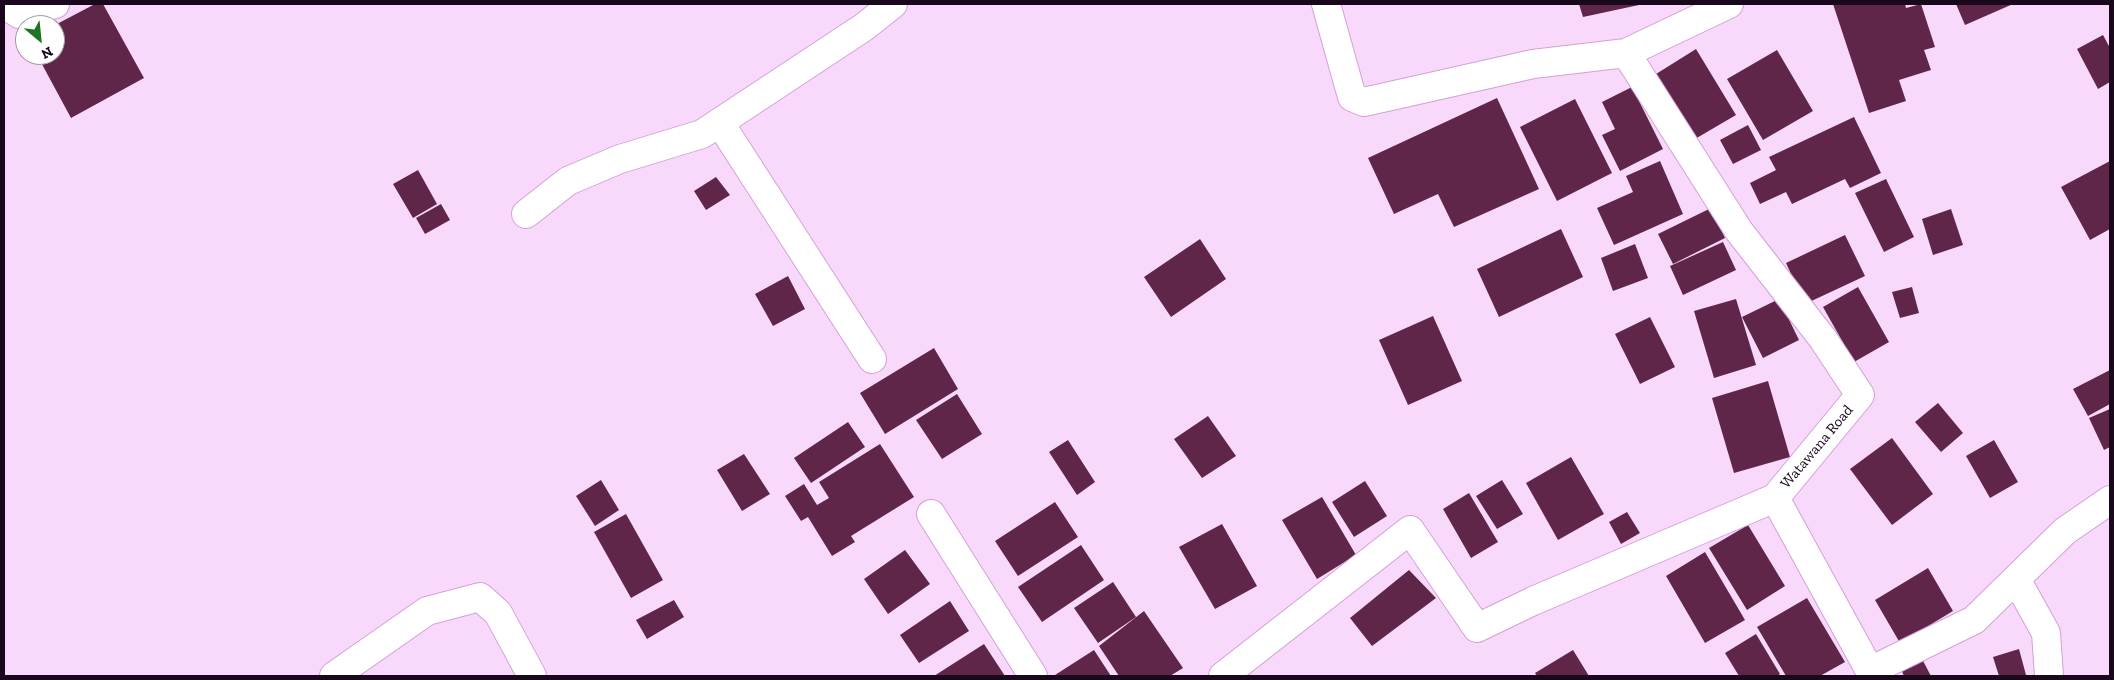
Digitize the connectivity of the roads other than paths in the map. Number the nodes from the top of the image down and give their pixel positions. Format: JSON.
{"nodes":[{"id":1,"x":4,"y":4,"type":"edge"},
{"id":2,"x":55,"y":4,"type":"edge"},
{"id":3,"x":893,"y":4,"type":"edge"},
{"id":4,"x":1326,"y":4,"type":"edge"},
{"id":5,"x":1728,"y":4,"type":"edge"},
{"id":6,"x":1626,"y":53,"type":"junction"},
{"id":7,"x":720,"y":122,"type":"junction"},
{"id":8,"x":526,"y":214,"type":"dead end"},
{"id":9,"x":872,"y":359,"type":"dead end"},
{"id":10,"x":1775,"y":498,"type":"junction"},
{"id":11,"x":2110,"y":500,"type":"edge"},
{"id":12,"x":931,"y":514,"type":"dead end"},
{"id":13,"x":2016,"y":579,"type":"junction"},
{"id":14,"x":334,"y":676,"type":"edge"},
{"id":15,"x":532,"y":676,"type":"edge"},
{"id":16,"x":1033,"y":676,"type":"edge"},
{"id":17,"x":1223,"y":676,"type":"edge"},
{"id":18,"x":2049,"y":676,"type":"edge"}],
"edges":[{"from":1,"to":2,"type":"street"},
{"from":3,"to":7,"type":"street"},
{"from":4,"to":6,"type":"street"},
{"from":5,"to":6,"type":"street"},
{"from":6,"to":10,"type":"street","name":"Watawana Road"},
{"from":7,"to":8,"type":"street"},
{"from":7,"to":9,"type":"street"},
{"from":10,"to":13,"type":"street","name":"Watawana Road"},
{"from":10,"to":17,"type":"street"},
{"from":11,"to":13,"type":"street","name":"Watawana Road"},
{"from":12,"to":16,"type":"street"},
{"from":13,"to":18,"type":"street"},
{"from":14,"to":15,"type":"street"}]}
